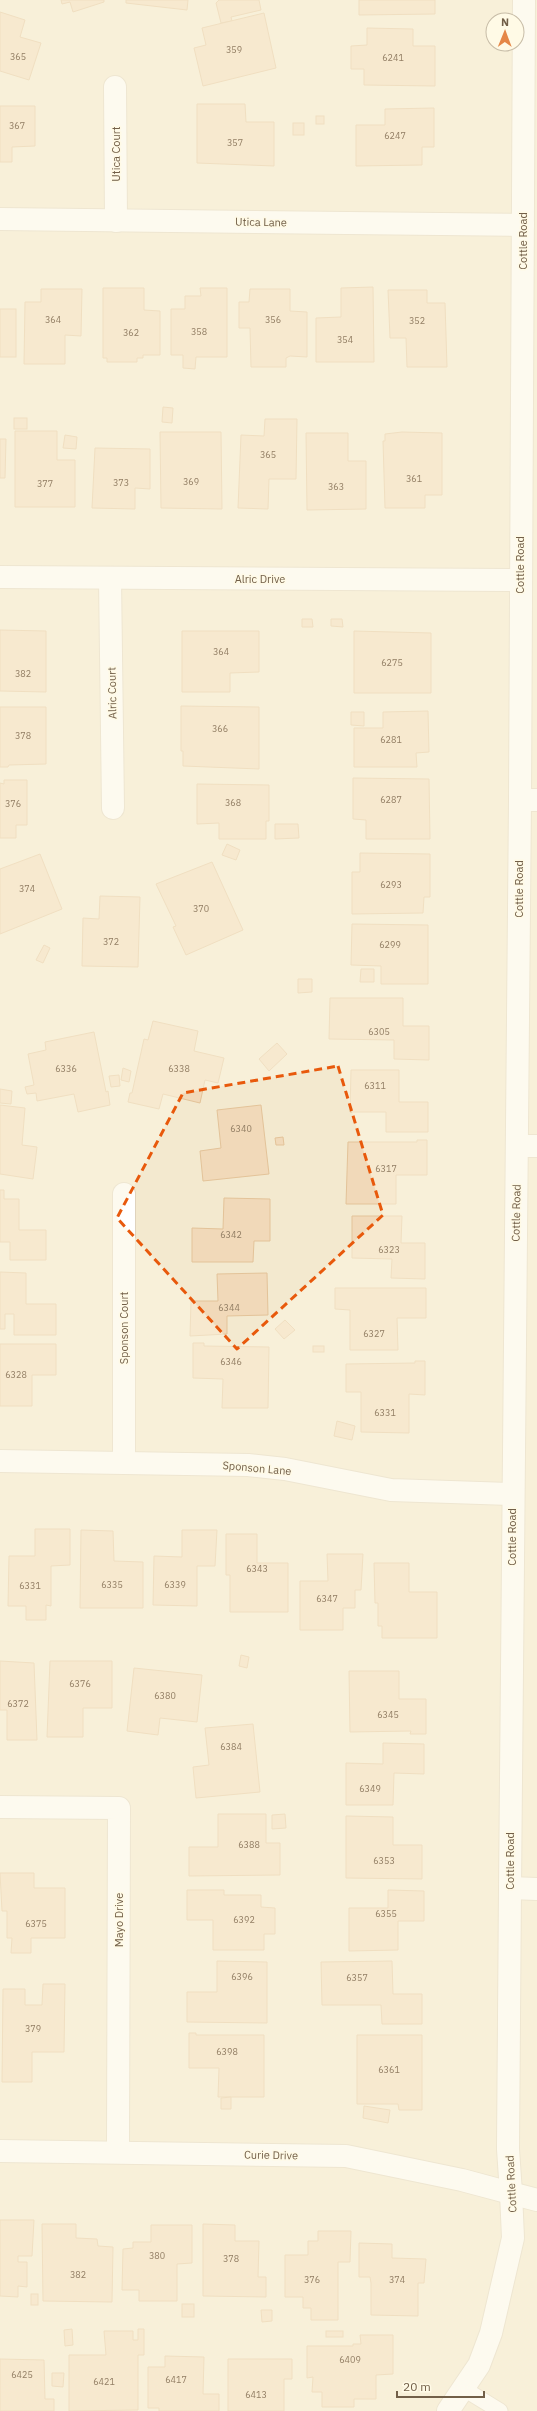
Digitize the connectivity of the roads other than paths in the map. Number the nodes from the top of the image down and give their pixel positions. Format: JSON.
{"nodes":[{"id":1,"x":524,"y":0,"type":"edge"},
{"id":2,"x":115,"y":87,"type":"dead end"},
{"id":3,"x":530,"y":99,"type":"edge"},
{"id":4,"x":0,"y":219,"type":"edge"},
{"id":5,"x":116,"y":221,"type":"junction"},
{"id":6,"x":523,"y":225,"type":"junction"},
{"id":7,"x":0,"y":577,"type":"edge"},
{"id":8,"x":110,"y":578,"type":"junction"},
{"id":9,"x":519,"y":580,"type":"junction"},
{"id":10,"x":528,"y":800,"type":"edge"},
{"id":11,"x":113,"y":808,"type":"dead end"},
{"id":12,"x":527,"y":1146,"type":"edge"},
{"id":13,"x":124,"y":1194,"type":"dead end"},
{"id":14,"x":0,"y":1461,"type":"edge"},
{"id":15,"x":124,"y":1462,"type":"junction"},
{"id":16,"x":513,"y":1494,"type":"junction"},
{"id":17,"x":0,"y":1807,"type":"edge"},
{"id":18,"x":510,"y":1888,"type":"junction"},
{"id":19,"x":537,"y":1889,"type":"edge"},
{"id":20,"x":0,"y":2151,"type":"edge"},
{"id":21,"x":118,"y":2151,"type":"junction"},
{"id":22,"x":511,"y":2193,"type":"junction"},
{"id":23,"x":537,"y":2200,"type":"edge"},
{"id":24,"x":464,"y":2389,"type":"junction"},
{"id":25,"x":448,"y":2411,"type":"edge"},
{"id":26,"x":500,"y":2411,"type":"edge"}],
"edges":[{"from":1,"to":3,"type":"street","name":"Cottle Road"},
{"from":2,"to":5,"type":"street","name":"Utica Court"},
{"from":3,"to":6,"type":"street","name":"Cottle Road"},
{"from":4,"to":5,"type":"street","name":"Utica Lane"},
{"from":5,"to":6,"type":"street","name":"Utica Lane"},
{"from":6,"to":9,"type":"street","name":"Cottle Road"},
{"from":7,"to":8,"type":"street","name":"Alric Drive"},
{"from":8,"to":9,"type":"street","name":"Alric Drive"},
{"from":8,"to":11,"type":"street","name":"Alric Court"},
{"from":9,"to":10,"type":"street","name":"Cottle Road"},
{"from":10,"to":12,"type":"street","name":"Cottle Road"},
{"from":12,"to":16,"type":"street","name":"Cottle Road"},
{"from":13,"to":15,"type":"street","name":"Sponson Court"},
{"from":14,"to":15,"type":"street","name":"Sponson Lane"},
{"from":15,"to":16,"type":"street","name":"Sponson Lane"},
{"from":16,"to":18,"type":"street","name":"Cottle Road"},
{"from":17,"to":21,"type":"street","name":"Mayo Drive"},
{"from":18,"to":19,"type":"street"},
{"from":18,"to":22,"type":"street","name":"Cottle Road"},
{"from":20,"to":21,"type":"street","name":"Curie Drive"},
{"from":21,"to":22,"type":"street","name":"Curie Drive"},
{"from":22,"to":23,"type":"street","name":"Curie Drive"},
{"from":22,"to":24,"type":"street","name":"Cottle Road"},
{"from":24,"to":25,"type":"street","name":"Cottle Road"},
{"from":24,"to":26,"type":"lane"}]}
